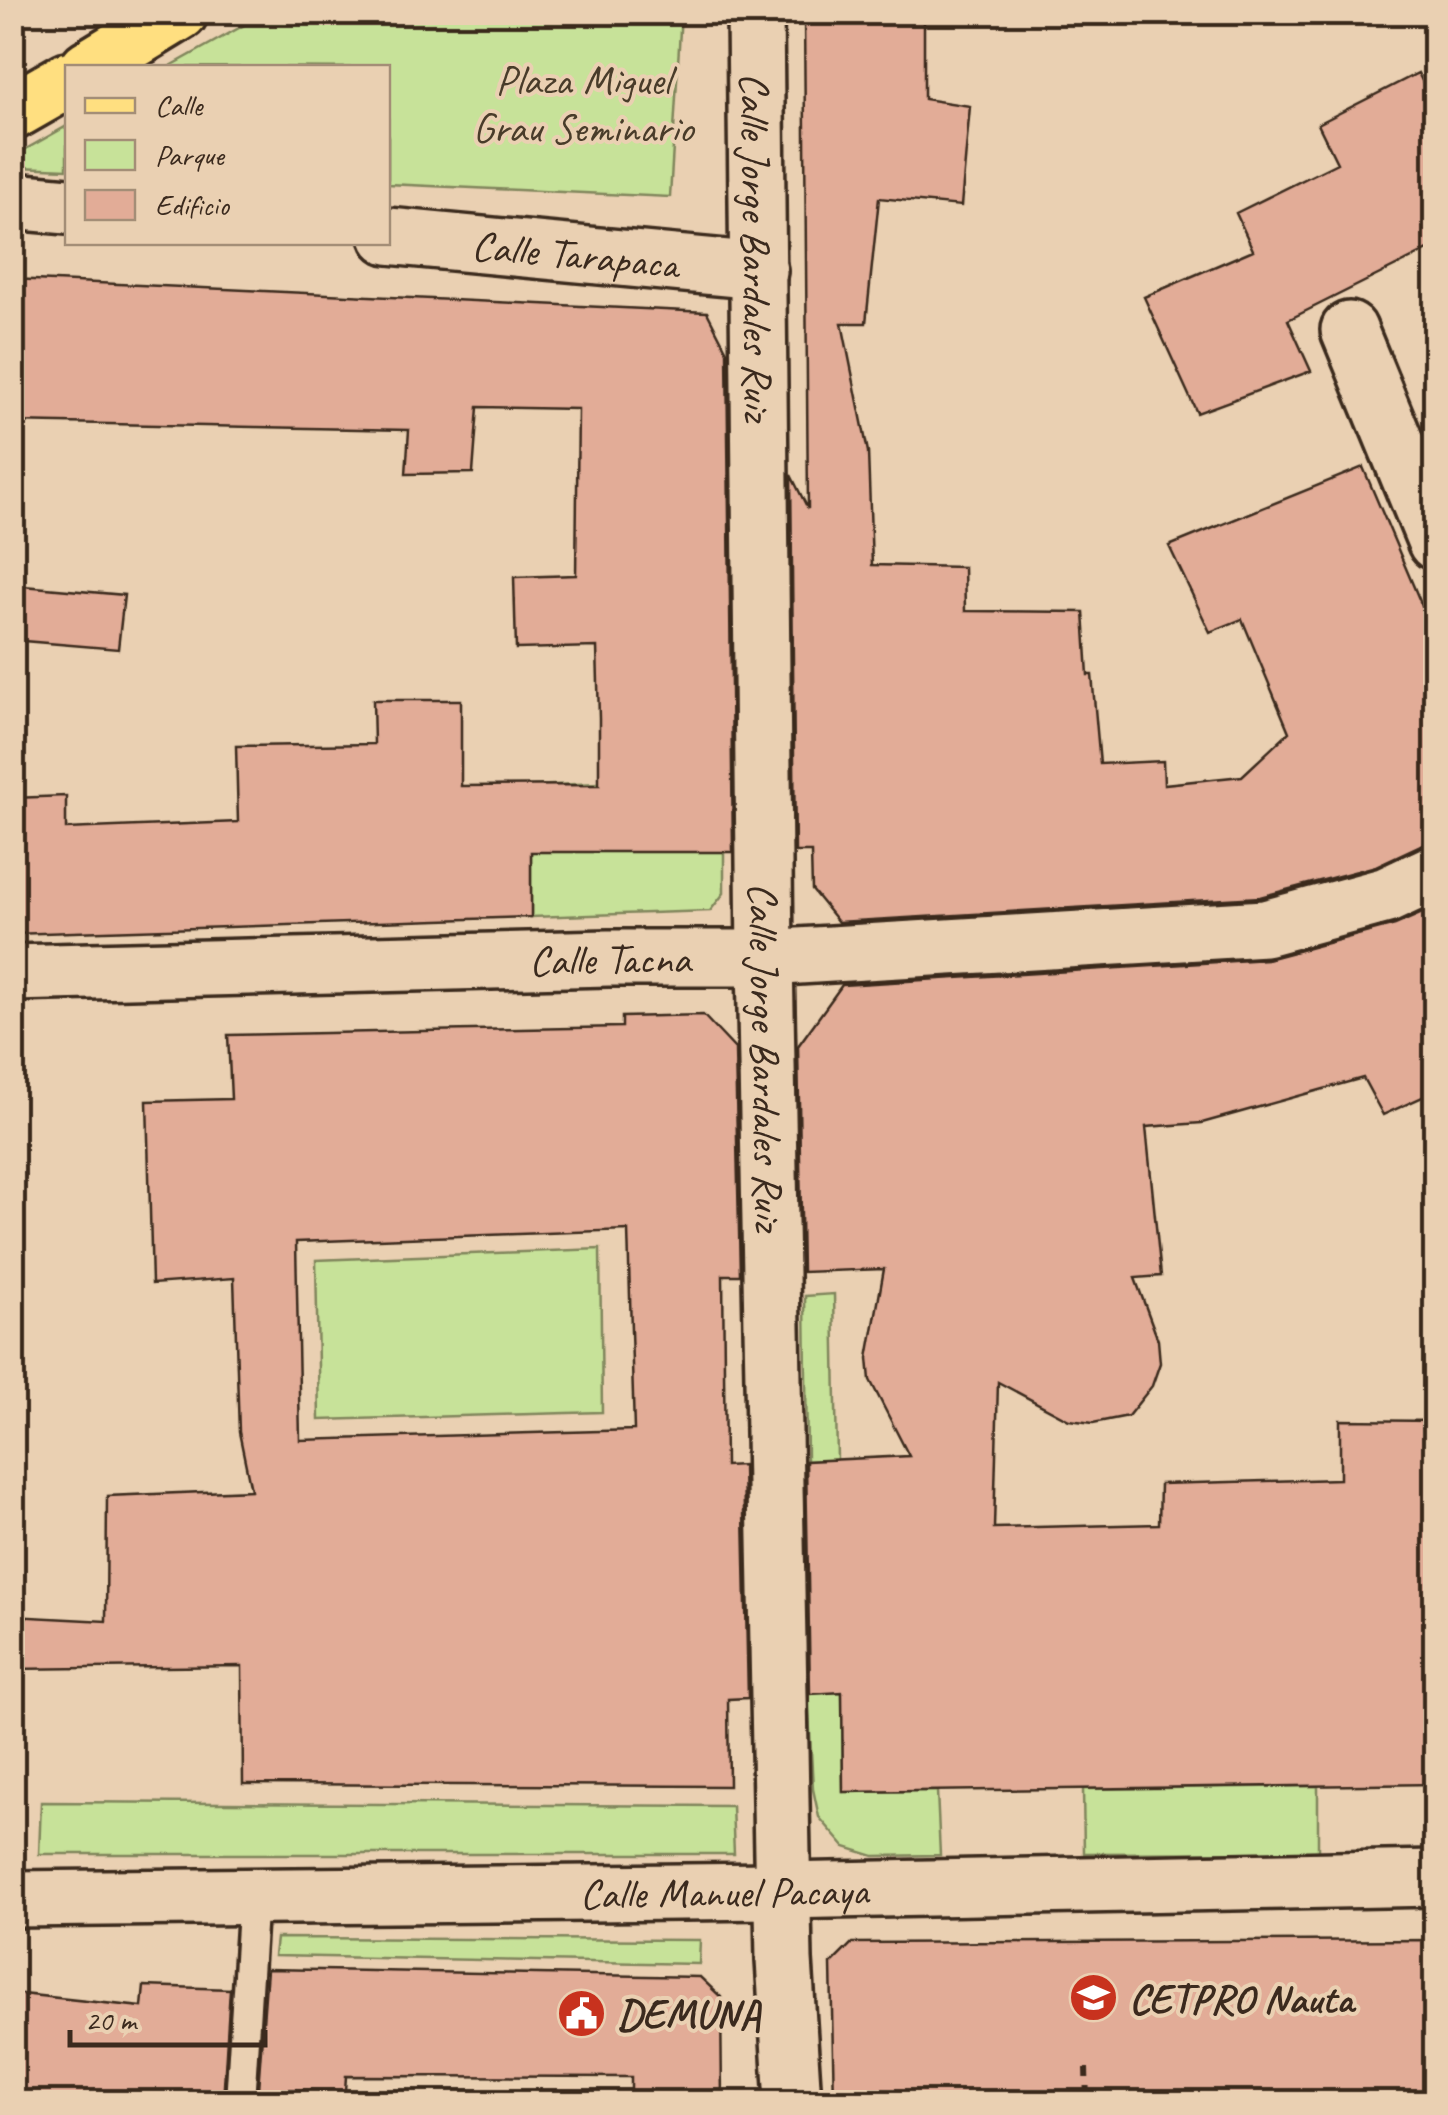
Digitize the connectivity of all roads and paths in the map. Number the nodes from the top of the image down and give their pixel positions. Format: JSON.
{"nodes":[{"id":1,"x":180,"y":12,"type":"edge"},
{"id":2,"x":755,"y":12,"type":"edge"},
{"id":3,"x":93,"y":65,"type":"edge"},
{"id":4,"x":65,"y":82,"type":"edge"},
{"id":5,"x":12,"y":112,"type":"edge"},
{"id":6,"x":12,"y":201,"type":"edge"},
{"id":7,"x":65,"y":206,"type":"edge"},
{"id":8,"x":390,"y":236,"type":"edge"},
{"id":9,"x":760,"y":271,"type":"junction"},
{"id":10,"x":1349,"y":330,"type":"dead end"},
{"id":11,"x":1436,"y":542,"type":"edge"},
{"id":12,"x":1436,"y":872,"type":"edge"},
{"id":13,"x":765,"y":958,"type":"junction"},
{"id":14,"x":12,"y":973,"type":"edge"},
{"id":15,"x":1436,"y":1878,"type":"edge"},
{"id":16,"x":782,"y":1891,"type":"junction"},
{"id":17,"x":253,"y":1894,"type":"junction"},
{"id":18,"x":12,"y":1899,"type":"edge"},
{"id":19,"x":1086,"y":2068,"type":"dead end"},
{"id":20,"x":240,"y":2102,"type":"edge"},
{"id":21,"x":792,"y":2102,"type":"edge"},
{"id":22,"x":1087,"y":2102,"type":"edge"}],
"edges":[{"from":1,"to":3,"type":"main road"},
{"from":2,"to":9,"type":"street","name":"Calle Jorge Bardales Ruiz"},
{"from":4,"to":5,"type":"main road"},
{"from":6,"to":7,"type":"street"},
{"from":8,"to":9,"type":"street","name":"Calle Tarapaca"},
{"from":9,"to":13,"type":"street","name":"Calle Jorge Bardales Ruiz"},
{"from":10,"to":11,"type":"street"},
{"from":12,"to":13,"type":"street","name":"Calle Tacna"},
{"from":13,"to":14,"type":"street","name":"Calle Tacna"},
{"from":13,"to":16,"type":"street","name":"Calle Jorge Bardales Ruiz"},
{"from":15,"to":16,"type":"street","name":"Calle Manuel Pacaya"},
{"from":16,"to":17,"type":"street","name":"Calle Manuel Pacaya"},
{"from":16,"to":21,"type":"street","name":"Calle Jorge Bardales Ruiz"},
{"from":17,"to":18,"type":"street","name":"Calle Manuel Pacaya"},
{"from":17,"to":20,"type":"lane"},
{"from":19,"to":22,"type":"path"}]}
